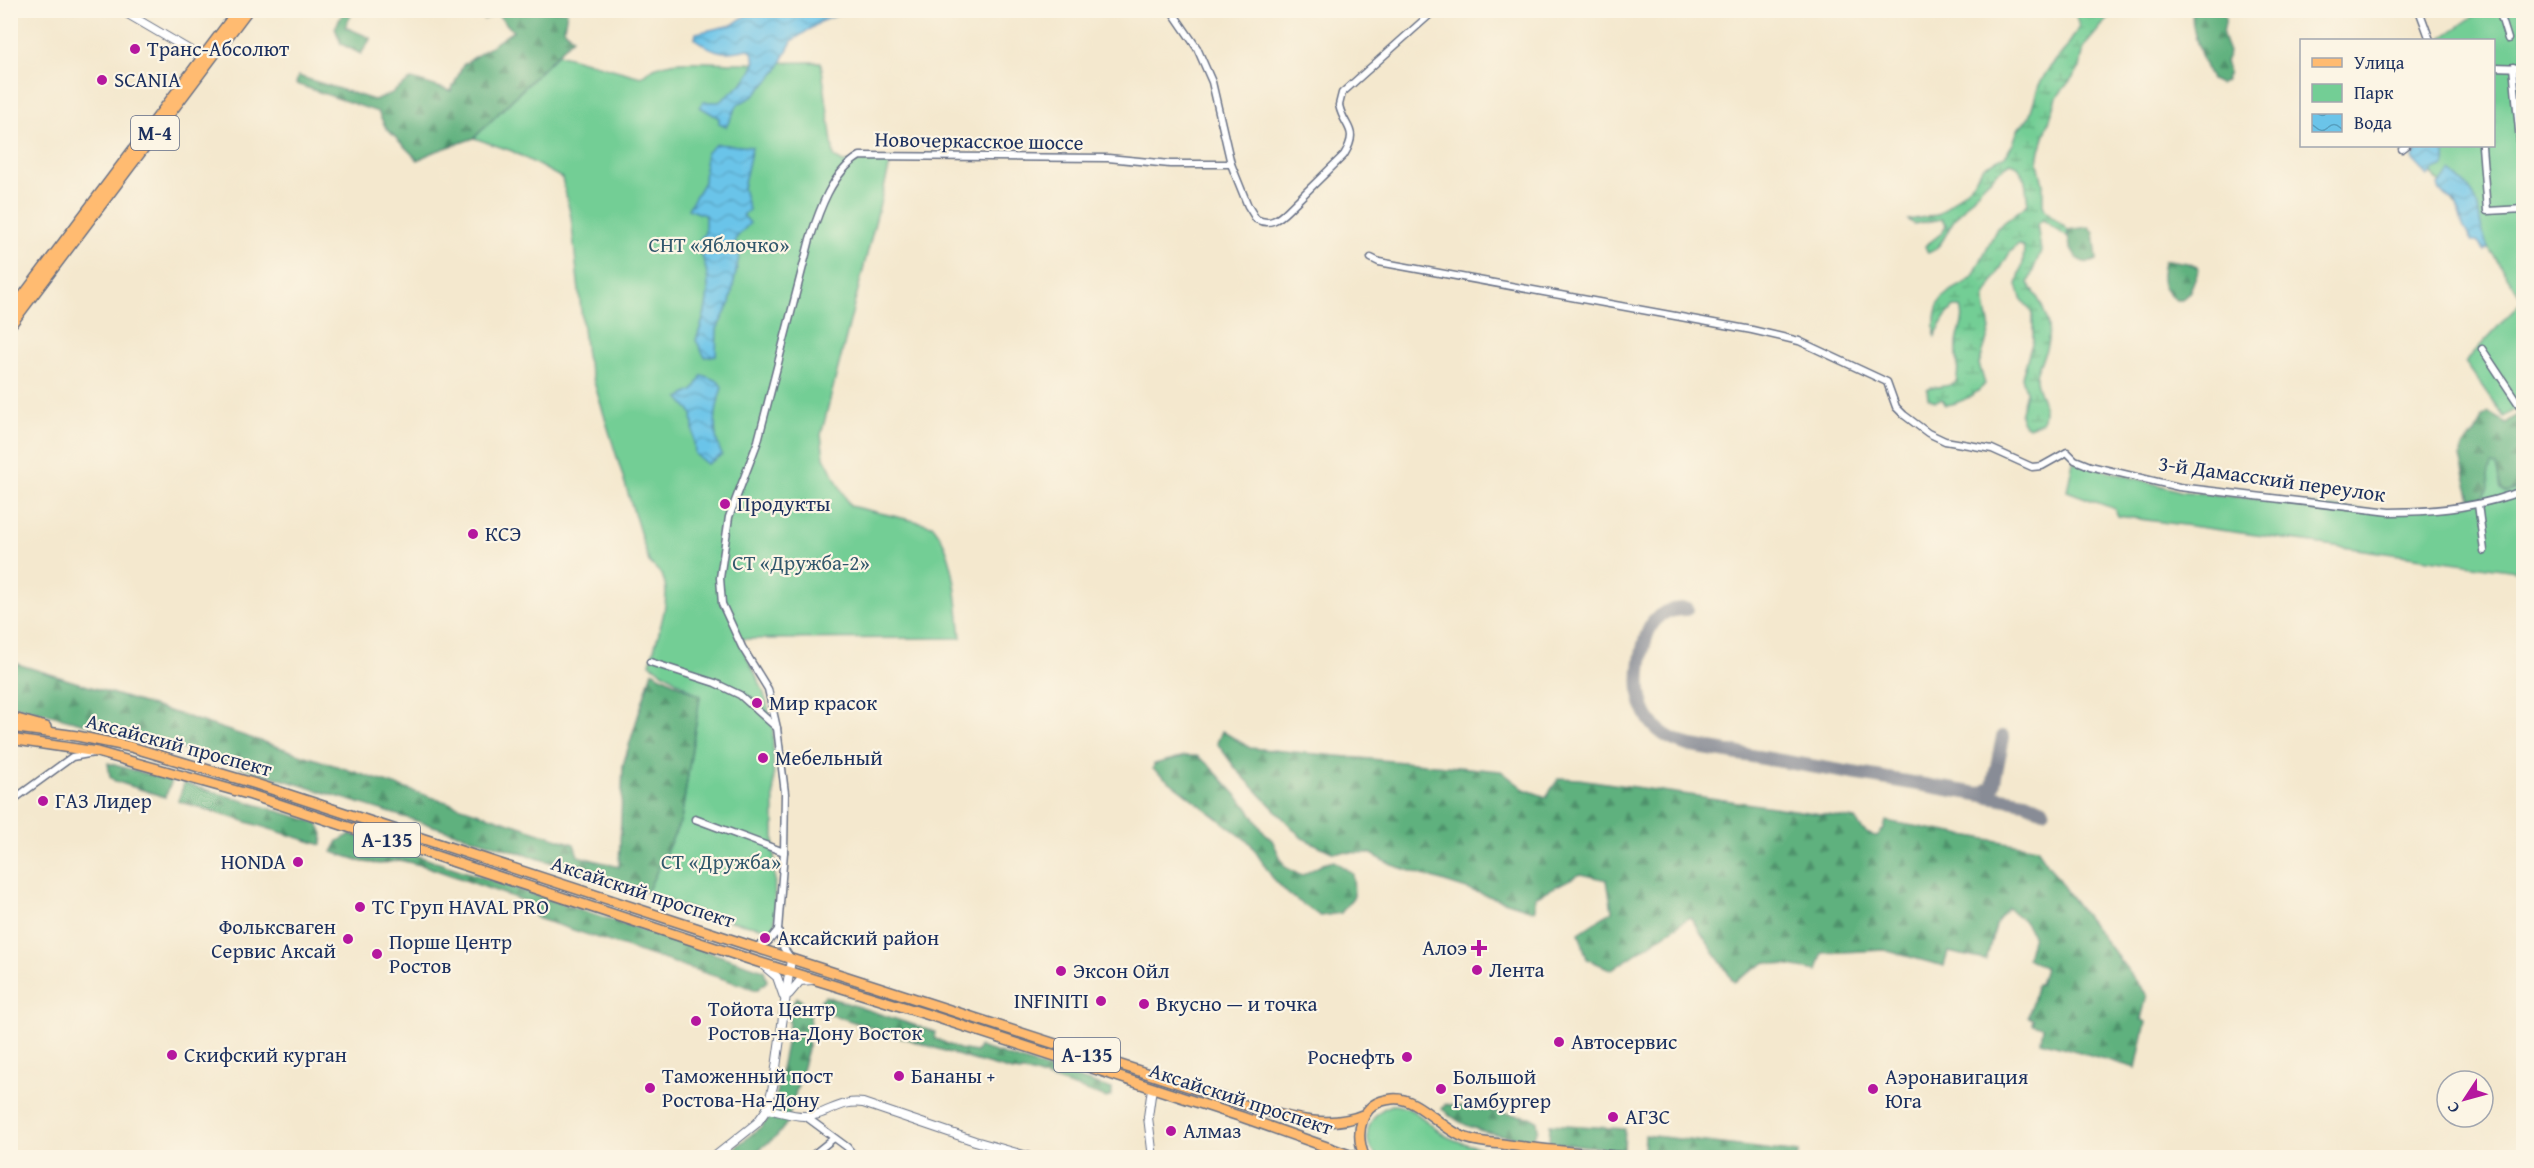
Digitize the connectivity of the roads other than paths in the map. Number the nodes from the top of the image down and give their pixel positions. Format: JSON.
{"nodes":[{"id":1,"x":121,"y":10,"type":"edge"},
{"id":2,"x":238,"y":10,"type":"edge"},
{"id":3,"x":248,"y":10,"type":"edge"},
{"id":4,"x":1171,"y":10,"type":"edge"},
{"id":5,"x":1435,"y":10,"type":"edge"},
{"id":6,"x":2418,"y":10,"type":"edge"},
{"id":7,"x":2499,"y":10,"type":"edge"},
{"id":8,"x":2430,"y":39,"type":"edge"},
{"id":9,"x":2508,"y":39,"type":"dead end"},
{"id":10,"x":202,"y":58,"type":"junction"},
{"id":11,"x":2495,"y":67,"type":"edge"},
{"id":12,"x":2513,"y":68,"type":"junction"},
{"id":13,"x":2523,"y":68,"type":"edge"},
{"id":14,"x":2482,"y":147,"type":"edge"},
{"id":15,"x":1231,"y":164,"type":"junction"},
{"id":16,"x":2523,"y":183,"type":"edge"},
{"id":17,"x":2523,"y":208,"type":"edge"},
{"id":18,"x":1371,"y":258,"type":"dead end"},
{"id":19,"x":10,"y":313,"type":"edge"},
{"id":20,"x":10,"y":326,"type":"edge"},
{"id":21,"x":2482,"y":349,"type":"dead end"},
{"id":22,"x":2523,"y":403,"type":"edge"},
{"id":23,"x":2523,"y":490,"type":"edge"},
{"id":24,"x":2478,"y":504,"type":"junction"},
{"id":25,"x":2484,"y":551,"type":"dead end"},
{"id":26,"x":651,"y":662,"type":"dead end"},
{"id":27,"x":10,"y":717,"type":"edge"},
{"id":28,"x":10,"y":727,"type":"edge"},
{"id":29,"x":777,"y":728,"type":"junction"},
{"id":30,"x":77,"y":736,"type":"junction"},
{"id":31,"x":10,"y":739,"type":"edge"},
{"id":32,"x":97,"y":752,"type":"junction"},
{"id":33,"x":10,"y":802,"type":"edge"},
{"id":34,"x":695,"y":819,"type":"dead end"},
{"id":35,"x":784,"y":852,"type":"junction"},
{"id":36,"x":778,"y":930,"type":"junction"},
{"id":37,"x":754,"y":947,"type":"junction"},
{"id":38,"x":791,"y":959,"type":"junction"},
{"id":39,"x":758,"y":962,"type":"junction"},
{"id":40,"x":790,"y":972,"type":"junction"},
{"id":41,"x":839,"y":974,"type":"junction"},
{"id":42,"x":817,"y":981,"type":"junction"},
{"id":43,"x":785,"y":1004,"type":"junction"},
{"id":44,"x":1152,"y":1088,"type":"junction"},
{"id":45,"x":767,"y":1109,"type":"junction"},
{"id":46,"x":1365,"y":1114,"type":"junction"},
{"id":47,"x":805,"y":1116,"type":"junction"},
{"id":48,"x":834,"y":1138,"type":"junction"},
{"id":49,"x":1522,"y":1147,"type":"junction"},
{"id":50,"x":1628,"y":1157,"type":"edge"},
{"id":51,"x":713,"y":1158,"type":"edge"},
{"id":52,"x":809,"y":1158,"type":"edge"},
{"id":53,"x":856,"y":1158,"type":"edge"},
{"id":54,"x":1034,"y":1158,"type":"edge"},
{"id":55,"x":1154,"y":1158,"type":"edge"},
{"id":56,"x":1358,"y":1158,"type":"edge"},
{"id":57,"x":1365,"y":1158,"type":"edge"},
{"id":58,"x":1527,"y":1158,"type":"edge"},
{"id":59,"x":1635,"y":1158,"type":"edge"}],
"edges":[{"from":1,"to":10,"type":"street"},
{"from":2,"to":10,"type":"main road","number":"М-4"},
{"from":3,"to":20,"type":"main road","number":"М-4"},
{"from":4,"to":15,"type":"street"},
{"from":5,"to":15,"type":"street"},
{"from":6,"to":8,"type":"street"},
{"from":7,"to":9,"type":"street"},
{"from":10,"to":19,"type":"main road","number":"М-4"},
{"from":11,"to":12,"type":"street"},
{"from":12,"to":13,"type":"street"},
{"from":12,"to":16,"type":"street"},
{"from":14,"to":17,"type":"street"},
{"from":15,"to":29,"type":"street","name":"Новочеркасское шоссе"},
{"from":18,"to":24,"type":"street","name":"3-й Дамасский переулок"},
{"from":21,"to":22,"type":"street"},
{"from":23,"to":24,"type":"street","name":"3-й Дамасский переулок"},
{"from":24,"to":25,"type":"street"},
{"from":26,"to":29,"type":"street"},
{"from":27,"to":30,"type":"main road"},
{"from":28,"to":30,"type":"main road","name":"Аксайский проспект","number":"А-135"},
{"from":29,"to":35,"type":"street","name":"Новочеркасское шоссе"},
{"from":30,"to":37,"type":"main road","name":"Аксайский проспект","number":"А-135"},
{"from":31,"to":32,"type":"main road","name":"Аксайский проспект","number":"А-135"},
{"from":32,"to":33,"type":"street"},
{"from":32,"to":39,"type":"main road","name":"Аксайский проспект","number":"А-135"},
{"from":34,"to":35,"type":"street"},
{"from":35,"to":36,"type":"street","name":"Новочеркасское шоссе"},
{"from":36,"to":37,"type":"street"},
{"from":36,"to":38,"type":"street"},
{"from":37,"to":38,"type":"main road","name":"Аксайский проспект","number":"А-135"},
{"from":38,"to":40,"type":"street"},
{"from":38,"to":41,"type":"main road","name":"Аксайский проспект","number":"А-135"},
{"from":39,"to":40,"type":"main road","name":"Аксайский проспект","number":"А-135"},
{"from":39,"to":43,"type":"street"},
{"from":40,"to":41,"type":"main road"},
{"from":40,"to":42,"type":"main road","name":"Аксайский проспект","number":"А-135"},
{"from":40,"to":43,"type":"street"},
{"from":41,"to":46,"type":"main road","name":"Аксайский проспект","number":"А-135"},
{"from":42,"to":43,"type":"street"},
{"from":42,"to":44,"type":"main road","name":"Аксайский проспект","number":"А-135"},
{"from":43,"to":45,"type":"street"},
{"from":44,"to":55,"type":"street"},
{"from":44,"to":56,"type":"main road","name":"Аксайский проспект","number":"А-135"},
{"from":45,"to":47,"type":"street"},
{"from":45,"to":51,"type":"street"},
{"from":46,"to":49,"type":"main road","name":"Аксайский проспект"},
{"from":46,"to":57,"type":"main road"},
{"from":47,"to":48,"type":"street"},
{"from":47,"to":54,"type":"street"},
{"from":48,"to":52,"type":"street"},
{"from":48,"to":53,"type":"street"},
{"from":49,"to":50,"type":"main road","name":"Аксайский проспект"},
{"from":49,"to":58,"type":"main road"},
{"from":50,"to":59,"type":"main road","name":"Аксайский проспект"}]}
